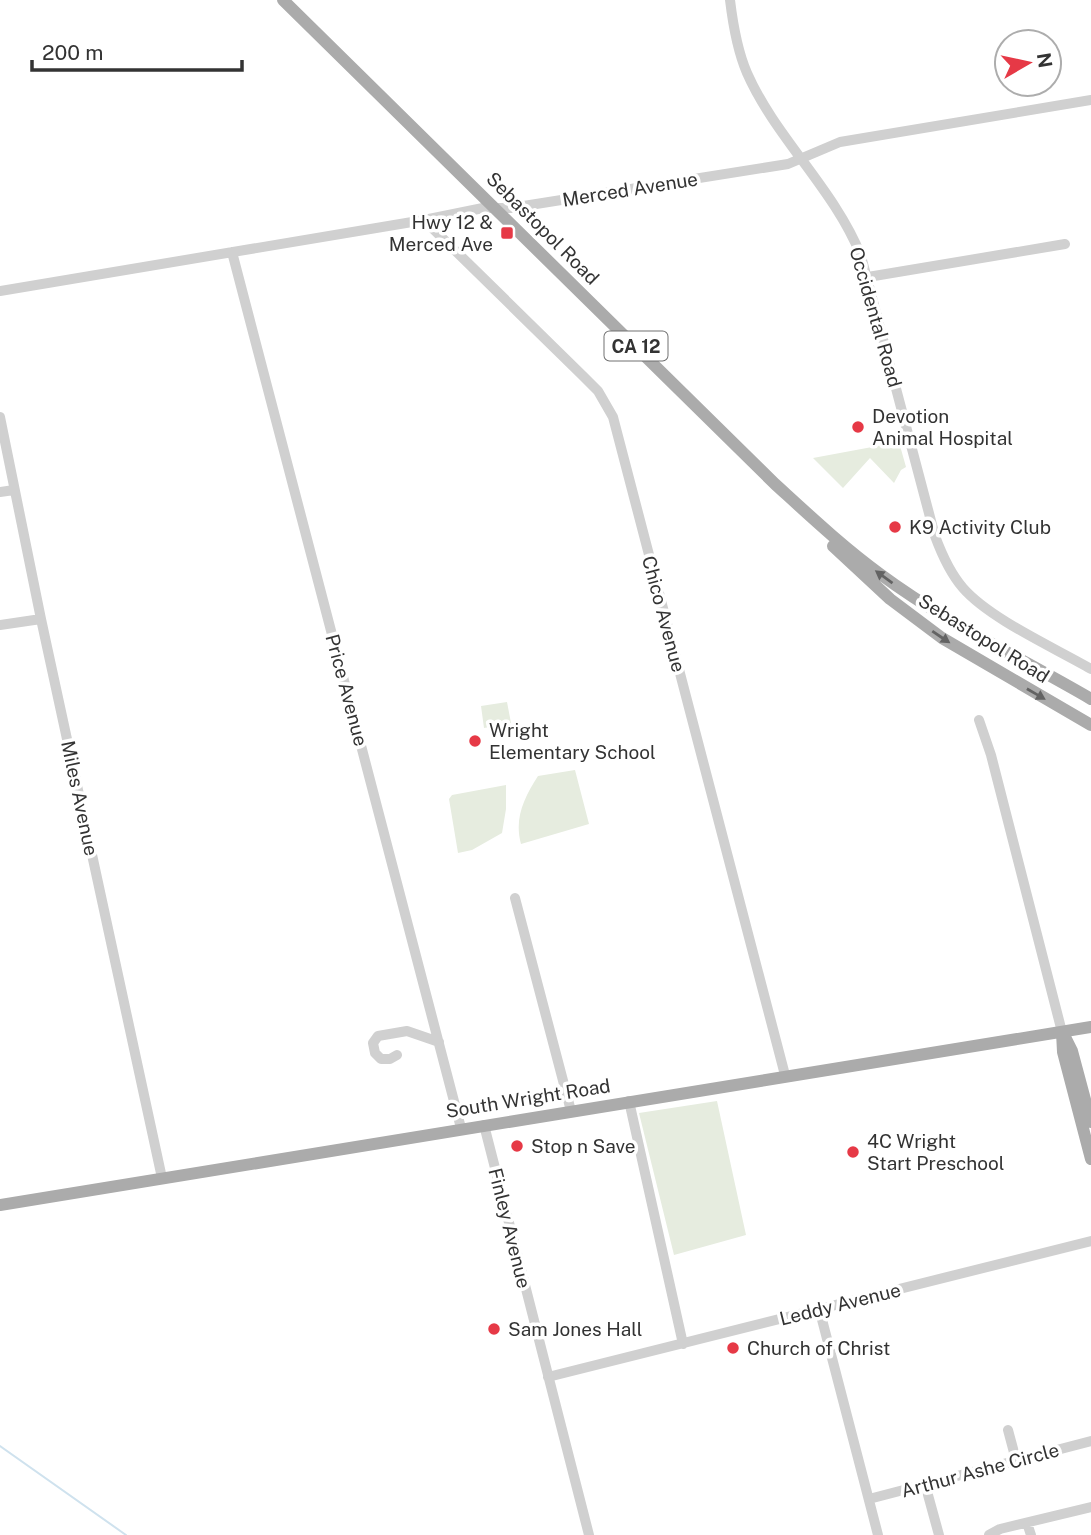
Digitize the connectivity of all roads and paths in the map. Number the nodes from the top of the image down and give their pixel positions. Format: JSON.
{"nodes":[{"id":1,"x":284,"y":0,"type":"edge"},
{"id":2,"x":730,"y":0,"type":"edge"},
{"id":3,"x":1091,"y":100,"type":"edge"},
{"id":4,"x":802,"y":159,"type":"junction"},
{"id":5,"x":497,"y":208,"type":"junction"},
{"id":6,"x":424,"y":220,"type":"junction"},
{"id":7,"x":1065,"y":244,"type":"dead end"},
{"id":8,"x":232,"y":252,"type":"junction"},
{"id":9,"x":868,"y":276,"type":"junction"},
{"id":10,"x":0,"y":291,"type":"edge"},
{"id":11,"x":0,"y":417,"type":"edge"},
{"id":12,"x":775,"y":484,"type":"junction"},
{"id":13,"x":14,"y":489,"type":"junction"},
{"id":14,"x":0,"y":492,"type":"edge"},
{"id":15,"x":41,"y":619,"type":"junction"},
{"id":16,"x":0,"y":625,"type":"edge"},
{"id":17,"x":1091,"y":669,"type":"edge"},
{"id":18,"x":1091,"y":699,"type":"edge"},
{"id":19,"x":979,"y":720,"type":"dead end"},
{"id":20,"x":1091,"y":725,"type":"edge"},
{"id":21,"x":515,"y":898,"type":"dead end"},
{"id":22,"x":1091,"y":1027,"type":"edge"},
{"id":23,"x":1062,"y":1032,"type":"junction"},
{"id":24,"x":439,"y":1042,"type":"junction"},
{"id":25,"x":397,"y":1055,"type":"dead end"},
{"id":26,"x":785,"y":1076,"type":"junction"},
{"id":27,"x":629,"y":1101,"type":"junction"},
{"id":28,"x":571,"y":1111,"type":"junction"},
{"id":29,"x":1091,"y":1122,"type":"edge"},
{"id":30,"x":484,"y":1125,"type":"junction"},
{"id":31,"x":461,"y":1129,"type":"junction"},
{"id":32,"x":1091,"y":1159,"type":"edge"},
{"id":33,"x":162,"y":1178,"type":"junction"},
{"id":34,"x":0,"y":1205,"type":"edge"},
{"id":35,"x":1091,"y":1241,"type":"edge"},
{"id":36,"x":819,"y":1308,"type":"junction"},
{"id":37,"x":683,"y":1344,"type":"junction"},
{"id":38,"x":548,"y":1377,"type":"junction"},
{"id":39,"x":1007,"y":1430,"type":"dead end"},
{"id":40,"x":1091,"y":1441,"type":"edge"},
{"id":41,"x":1016,"y":1460,"type":"junction"},
{"id":42,"x":925,"y":1484,"type":"junction"},
{"id":43,"x":869,"y":1499,"type":"junction"},
{"id":44,"x":1091,"y":1507,"type":"edge"},
{"id":45,"x":1027,"y":1523,"type":"junction"},
{"id":46,"x":589,"y":1535,"type":"edge"},
{"id":47,"x":878,"y":1535,"type":"edge"},
{"id":48,"x":939,"y":1535,"type":"edge"},
{"id":49,"x":989,"y":1535,"type":"edge"},
{"id":50,"x":1031,"y":1535,"type":"edge"}],
"edges":[{"from":1,"to":5,"type":"main road","name":"Sebastopol Road","number":"CA 12"},
{"from":2,"to":4,"type":"street","name":"Occidental Road"},
{"from":3,"to":4,"type":"street","name":"Merced Avenue"},
{"from":4,"to":5,"type":"street","name":"Merced Avenue"},
{"from":4,"to":9,"type":"street","name":"Occidental Road"},
{"from":5,"to":6,"type":"street","name":"Merced Avenue"},
{"from":5,"to":12,"type":"main road","name":"Sebastopol Road","number":"CA 12"},
{"from":6,"to":8,"type":"street","name":"Merced Avenue"},
{"from":6,"to":26,"type":"street","name":"Chico Avenue"},
{"from":7,"to":9,"type":"street"},
{"from":8,"to":10,"type":"street","name":"Merced Avenue"},
{"from":8,"to":24,"type":"street","name":"Price Avenue"},
{"from":9,"to":17,"type":"street","name":"Occidental Road"},
{"from":11,"to":13,"type":"street","name":"Miles Avenue"},
{"from":18,"to":12,"type":"main road","name":"Sebastopol Road","number":"CA 12","one_way":true},
{"from":12,"to":20,"type":"main road","name":"Sebastopol Road","number":"CA 12","one_way":true},
{"from":13,"to":14,"type":"street"},
{"from":13,"to":15,"type":"street","name":"Miles Avenue"},
{"from":15,"to":16,"type":"street"},
{"from":15,"to":33,"type":"street","name":"Miles Avenue"},
{"from":19,"to":23,"type":"street"},
{"from":21,"to":28,"type":"street"},
{"from":22,"to":23,"type":"main road","name":"South Wright Road"},
{"from":23,"to":26,"type":"main road","name":"South Wright Road"},
{"from":23,"to":29,"type":"main road"},
{"from":23,"to":32,"type":"main road"},
{"from":24,"to":25,"type":"street"},
{"from":24,"to":31,"type":"street","name":"Price Avenue"},
{"from":26,"to":27,"type":"main road","name":"South Wright Road"},
{"from":27,"to":28,"type":"main road","name":"South Wright Road"},
{"from":27,"to":37,"type":"street"},
{"from":28,"to":30,"type":"main road","name":"South Wright Road"},
{"from":30,"to":31,"type":"main road","name":"South Wright Road"},
{"from":30,"to":38,"type":"street","name":"Finley Avenue"},
{"from":31,"to":33,"type":"main road","name":"South Wright Road"},
{"from":33,"to":34,"type":"main road","name":"South Wright Road"},
{"from":35,"to":36,"type":"street","name":"Leddy Avenue"},
{"from":36,"to":37,"type":"street","name":"Leddy Avenue"},
{"from":36,"to":43,"type":"street"},
{"from":37,"to":38,"type":"street","name":"Leddy Avenue"},
{"from":38,"to":46,"type":"street","name":"Finley Avenue"},
{"from":39,"to":41,"type":"street"},
{"from":40,"to":41,"type":"street","name":"Arthur Ashe Circle"},
{"from":41,"to":42,"type":"street","name":"Arthur Ashe Circle"},
{"from":42,"to":43,"type":"street","name":"Arthur Ashe Circle"},
{"from":42,"to":48,"type":"street"},
{"from":43,"to":47,"type":"street"},
{"from":44,"to":45,"type":"street"},
{"from":45,"to":49,"type":"street"},
{"from":45,"to":50,"type":"street"}]}
